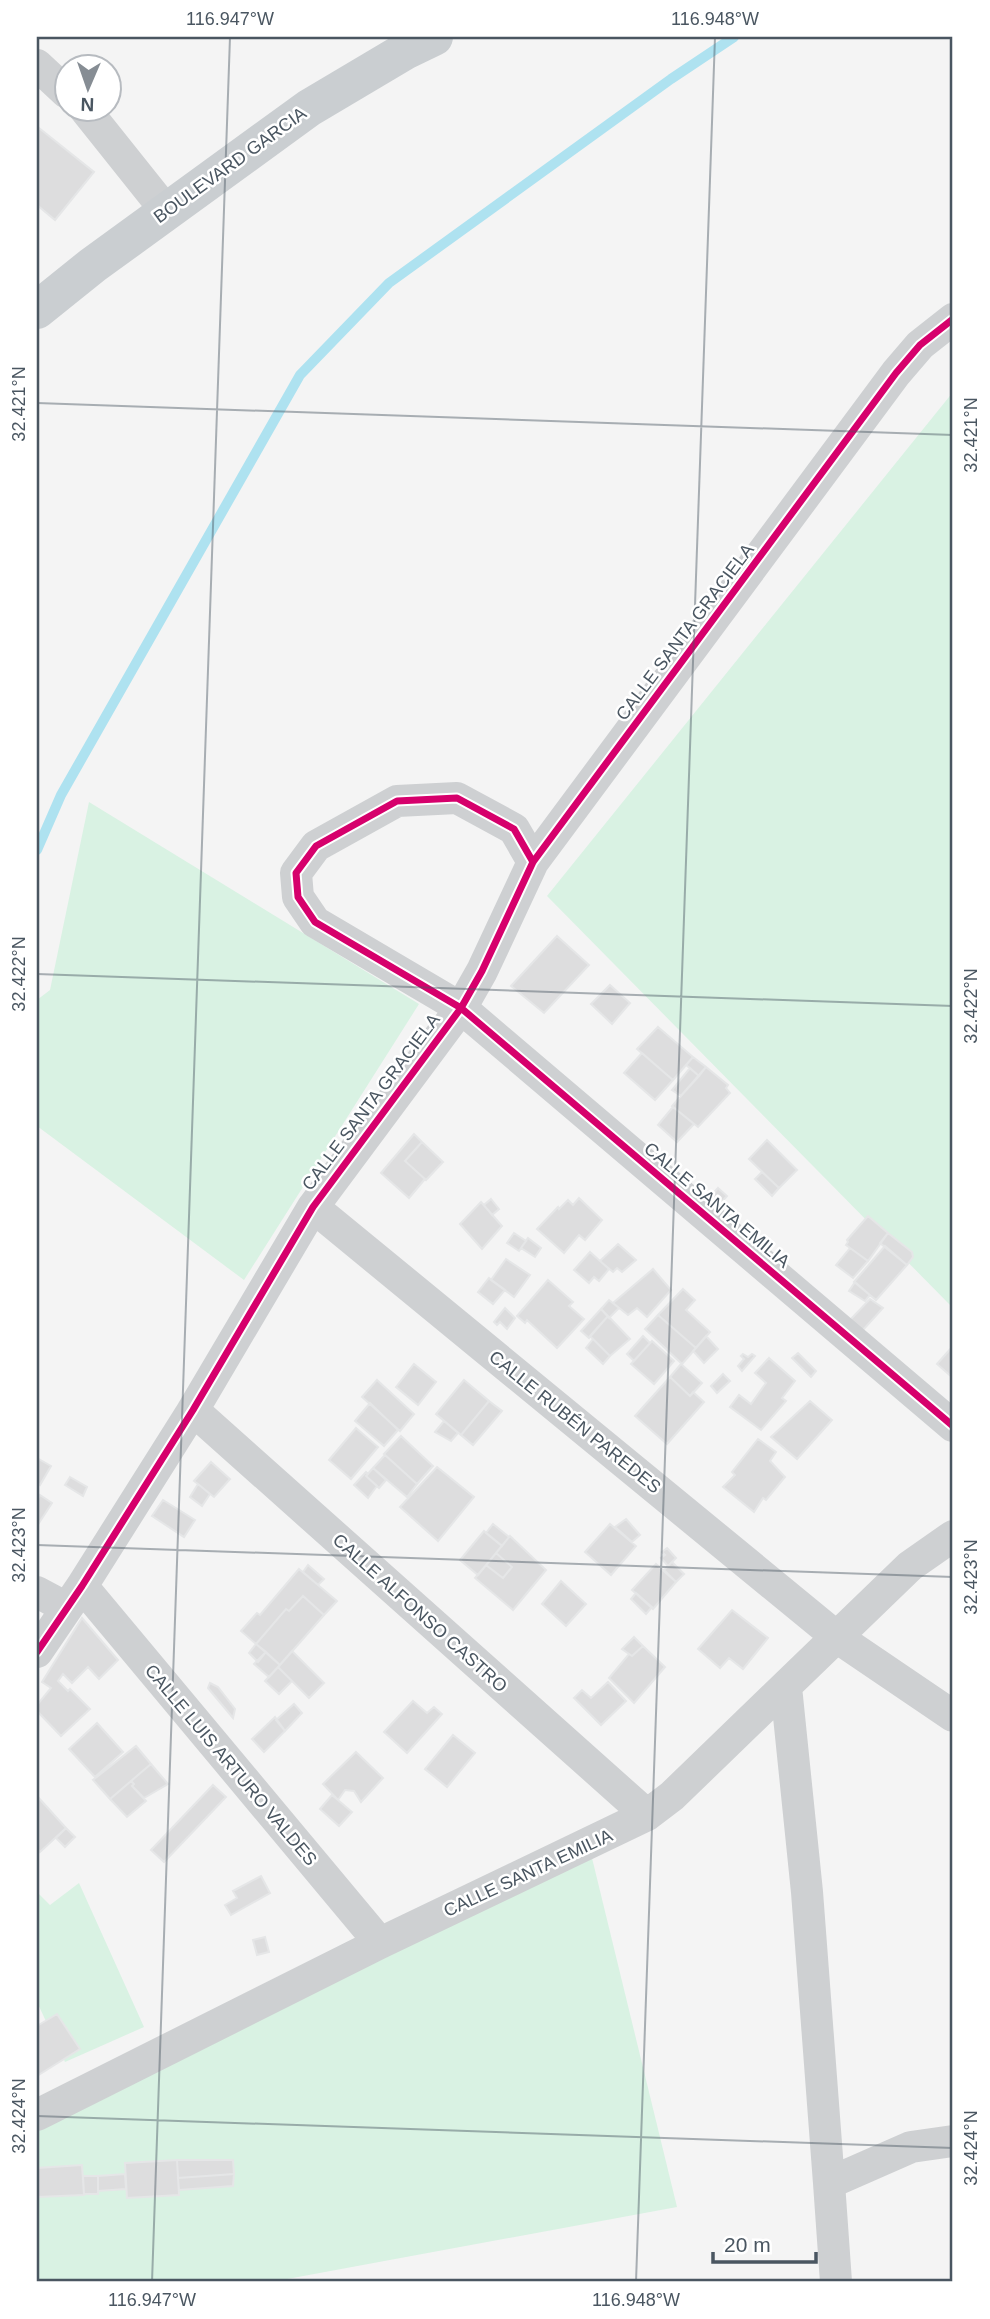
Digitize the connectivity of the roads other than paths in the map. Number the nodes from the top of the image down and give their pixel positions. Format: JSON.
{"nodes":[{"id":1,"x":435,"y":37,"type":"edge"},
{"id":2,"x":37,"y":65,"type":"edge"},
{"id":3,"x":52,"y":79,"type":"edge"},
{"id":4,"x":95,"y":122,"type":"edge"},
{"id":5,"x":167,"y":212,"type":"junction"},
{"id":6,"x":37,"y":310,"type":"edge"},
{"id":7,"x":953,"y":319,"type":"edge"},
{"id":8,"x":533,"y":862,"type":"junction"},
{"id":9,"x":461,"y":1008,"type":"junction"},
{"id":10,"x":313,"y":1207,"type":"junction"},
{"id":11,"x":192,"y":1410,"type":"junction"},
{"id":12,"x":953,"y":1426,"type":"edge"},
{"id":13,"x":953,"y":1536,"type":"edge"},
{"id":14,"x":37,"y":1592,"type":"edge"},
{"id":15,"x":75,"y":1597,"type":"junction"},
{"id":16,"x":838,"y":1638,"type":"junction"},
{"id":17,"x":37,"y":1653,"type":"edge"},
{"id":18,"x":786,"y":1687,"type":"junction"},
{"id":19,"x":953,"y":1716,"type":"edge"},
{"id":20,"x":647,"y":1815,"type":"junction"},
{"id":21,"x":380,"y":1943,"type":"junction"},
{"id":22,"x":37,"y":2115,"type":"edge"},
{"id":23,"x":953,"y":2141,"type":"edge"},
{"id":24,"x":829,"y":2183,"type":"junction"},
{"id":25,"x":836,"y":2282,"type":"edge"}],
"edges":[{"from":1,"to":5,"type":"main road","name":"BOULEVARD GARCIA"},
{"from":2,"to":3,"type":"street"},
{"from":4,"to":5,"type":"street"},
{"from":5,"to":6,"type":"main road","name":"BOULEVARD GARCIA"},
{"from":7,"to":8,"type":"street","name":"CALLE SANTA GRACIELA"},
{"from":8,"to":9,"type":"street","name":"CALLE SANTA GRACIELA"},
{"from":8,"to":9,"type":"street"},
{"from":9,"to":10,"type":"street","name":"CALLE SANTA GRACIELA"},
{"from":9,"to":12,"type":"street","name":"CALLE SANTA EMILIA"},
{"from":10,"to":11,"type":"street","name":"CALLE SANTA GRACIELA"},
{"from":10,"to":16,"type":"street","name":"CALLE RUBÉN PAREDES"},
{"from":11,"to":15,"type":"street","name":"CALLE SANTA GRACIELA"},
{"from":11,"to":20,"type":"street","name":"CALLE ALFONSO CASTRO"},
{"from":13,"to":16,"type":"street","name":"CALLE SANTA EMILIA"},
{"from":14,"to":15,"type":"street"},
{"from":15,"to":17,"type":"street","name":"CALLE SANTA GRACIELA"},
{"from":15,"to":21,"type":"street","name":"CALLE LUIS ARTURO VALDES"},
{"from":16,"to":18,"type":"street","name":"CALLE SANTA EMILIA"},
{"from":16,"to":19,"type":"street","name":"CALLE RUBÉN PAREDES"},
{"from":18,"to":20,"type":"street","name":"CALLE SANTA EMILIA"},
{"from":18,"to":24,"type":"street"},
{"from":20,"to":21,"type":"street","name":"CALLE SANTA EMILIA"},
{"from":21,"to":22,"type":"street","name":"CALLE SANTA EMILIA"},
{"from":23,"to":24,"type":"street"},
{"from":24,"to":25,"type":"street"}]}
